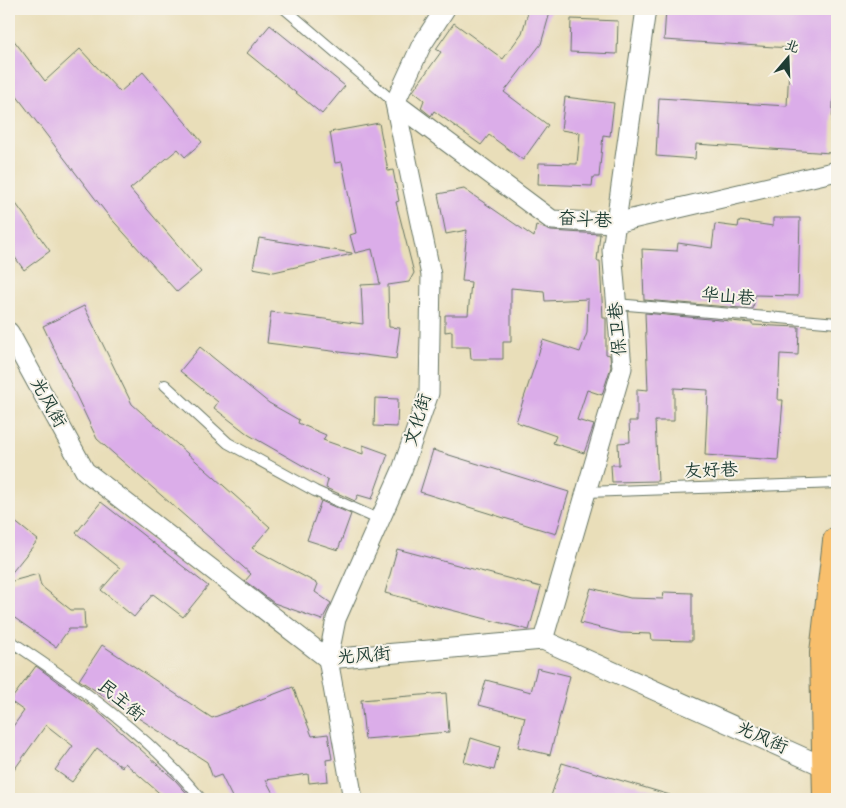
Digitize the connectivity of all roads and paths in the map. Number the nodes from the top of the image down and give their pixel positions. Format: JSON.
{"nodes":[{"id":1,"x":285,"y":9,"type":"edge"},
{"id":2,"x":445,"y":9,"type":"edge"},
{"id":3,"x":646,"y":9,"type":"edge"},
{"id":4,"x":396,"y":103,"type":"junction"},
{"id":5,"x":837,"y":171,"type":"edge"},
{"id":6,"x":615,"y":223,"type":"junction"},
{"id":7,"x":616,"y":304,"type":"junction"},
{"id":8,"x":837,"y":322,"type":"edge"},
{"id":9,"x":9,"y":332,"type":"edge"},
{"id":10,"x":165,"y":385,"type":"dead end"},
{"id":11,"x":837,"y":483,"type":"edge"},
{"id":12,"x":586,"y":492,"type":"junction"},
{"id":13,"x":380,"y":520,"type":"junction"},
{"id":14,"x":837,"y":541,"type":"edge"},
{"id":15,"x":9,"y":640,"type":"edge"},
{"id":16,"x":543,"y":640,"type":"junction"},
{"id":17,"x":328,"y":659,"type":"junction"},
{"id":18,"x":832,"y":768,"type":"edge"},
{"id":19,"x":201,"y":799,"type":"edge"},
{"id":20,"x":353,"y":799,"type":"edge"},
{"id":21,"x":827,"y":799,"type":"edge"}],
"edges":[{"from":1,"to":4,"type":"lane"},
{"from":2,"to":4,"type":"street"},
{"from":3,"to":6,"type":"street","name":"保卫巷"},
{"from":4,"to":6,"type":"street","name":"奋斗巷"},
{"from":4,"to":13,"type":"street","name":"文化街"},
{"from":5,"to":6,"type":"street","name":"奋斗巷"},
{"from":6,"to":7,"type":"street","name":"保卫巷"},
{"from":7,"to":8,"type":"lane","name":"华山巷"},
{"from":7,"to":12,"type":"street","name":"保卫巷"},
{"from":9,"to":17,"type":"street","name":"光风街"},
{"from":10,"to":13,"type":"lane"},
{"from":11,"to":12,"type":"lane","name":"友好巷"},
{"from":12,"to":16,"type":"street","name":"保卫巷"},
{"from":13,"to":17,"type":"street","name":"文化街"},
{"from":14,"to":18,"type":"main road"},
{"from":15,"to":19,"type":"lane","name":"民主街"},
{"from":16,"to":17,"type":"street","name":"光风街"},
{"from":16,"to":18,"type":"street","name":"光风街"},
{"from":17,"to":20,"type":"street","name":"文化街"},
{"from":18,"to":21,"type":"main road"}]}
